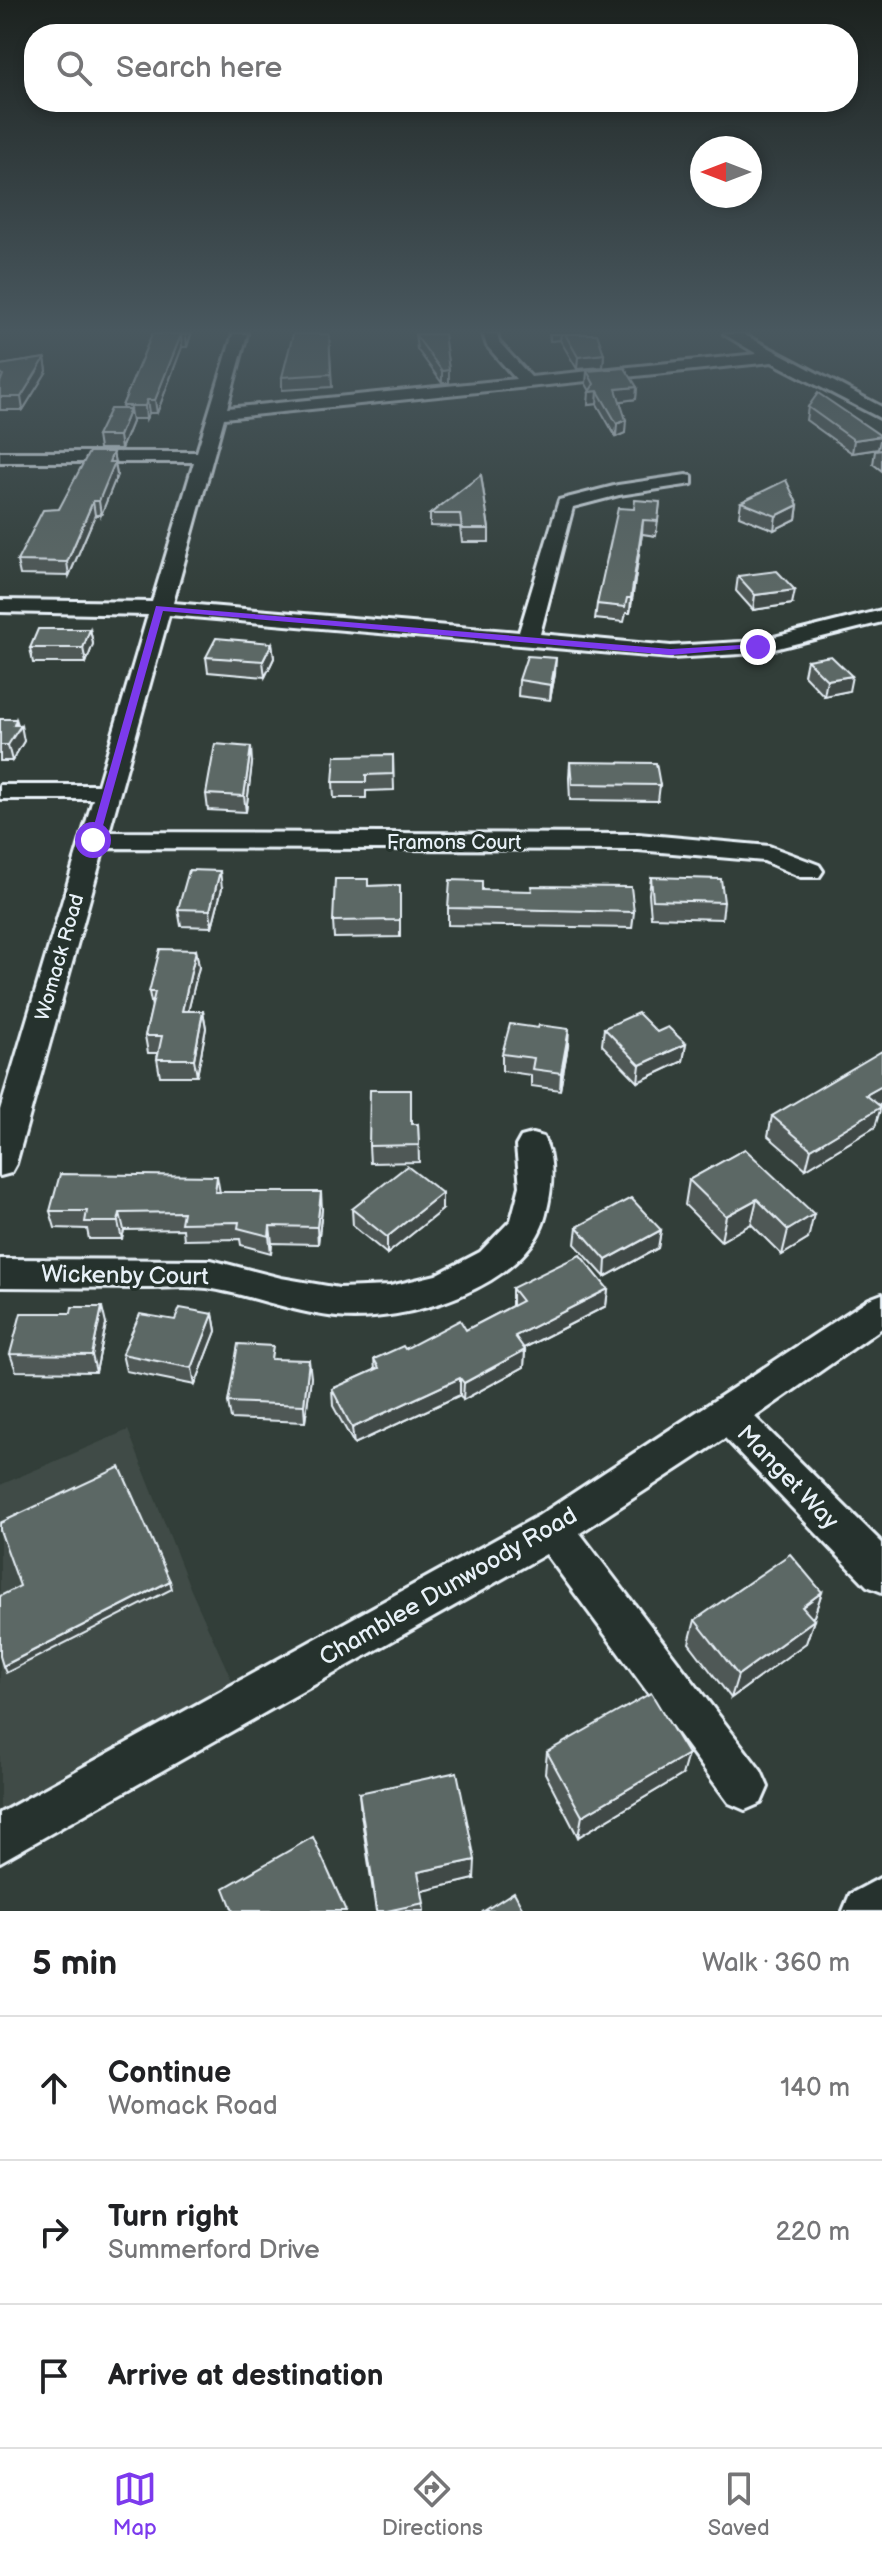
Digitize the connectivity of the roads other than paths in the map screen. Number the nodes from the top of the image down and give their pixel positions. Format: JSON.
{"nodes":[{"id":1,"x":216,"y":423,"type":"edge"},
{"id":2,"x":0,"y":457,"type":"edge"},
{"id":3,"x":207,"y":457,"type":"junction"},
{"id":4,"x":686,"y":480,"type":"dead end"},
{"id":5,"x":0,"y":606,"type":"edge"},
{"id":6,"x":159,"y":608,"type":"junction"},
{"id":7,"x":882,"y":616,"type":"edge"},
{"id":8,"x":528,"y":639,"type":"junction"},
{"id":9,"x":0,"y":792,"type":"edge"},
{"id":10,"x":107,"y":792,"type":"junction"},
{"id":11,"x":93,"y":840,"type":"junction"},
{"id":12,"x":810,"y":871,"type":"dead end"},
{"id":13,"x":532,"y":1146,"type":"dead end"},
{"id":14,"x":0,"y":1164,"type":"edge"},
{"id":15,"x":0,"y":1273,"type":"edge"},
{"id":16,"x":882,"y":1309,"type":"edge"},
{"id":17,"x":728,"y":1415,"type":"junction"},
{"id":18,"x":552,"y":1529,"type":"junction"},
{"id":19,"x":882,"y":1572,"type":"edge"},
{"id":20,"x":745,"y":1787,"type":"dead end"},
{"id":21,"x":0,"y":1839,"type":"edge"},
{"id":22,"x":882,"y":1901,"type":"edge"},
{"id":23,"x":867,"y":1911,"type":"edge"}],
"edges":[{"from":1,"to":3,"type":"street","name":"Womack Road"},
{"from":2,"to":3,"type":"street"},
{"from":3,"to":6,"type":"street","name":"Womack Road"},
{"from":4,"to":8,"type":"street"},
{"from":5,"to":6,"type":"street"},
{"from":6,"to":8,"type":"street"},
{"from":6,"to":10,"type":"street","name":"Womack Road"},
{"from":7,"to":8,"type":"street"},
{"from":9,"to":10,"type":"street"},
{"from":10,"to":11,"type":"street","name":"Womack Road"},
{"from":11,"to":12,"type":"street","name":"Framons Court"},
{"from":11,"to":14,"type":"street","name":"Womack Road"},
{"from":13,"to":15,"type":"street","name":"Wickenby Court"},
{"from":16,"to":17,"type":"street","name":"Chamblee Dunwoody Road"},
{"from":17,"to":18,"type":"street","name":"Chamblee Dunwoody Road"},
{"from":17,"to":19,"type":"street","name":"Manget Way"},
{"from":18,"to":20,"type":"street"},
{"from":18,"to":21,"type":"street","name":"Chamblee Dunwoody Road"},
{"from":22,"to":23,"type":"street"}]}
